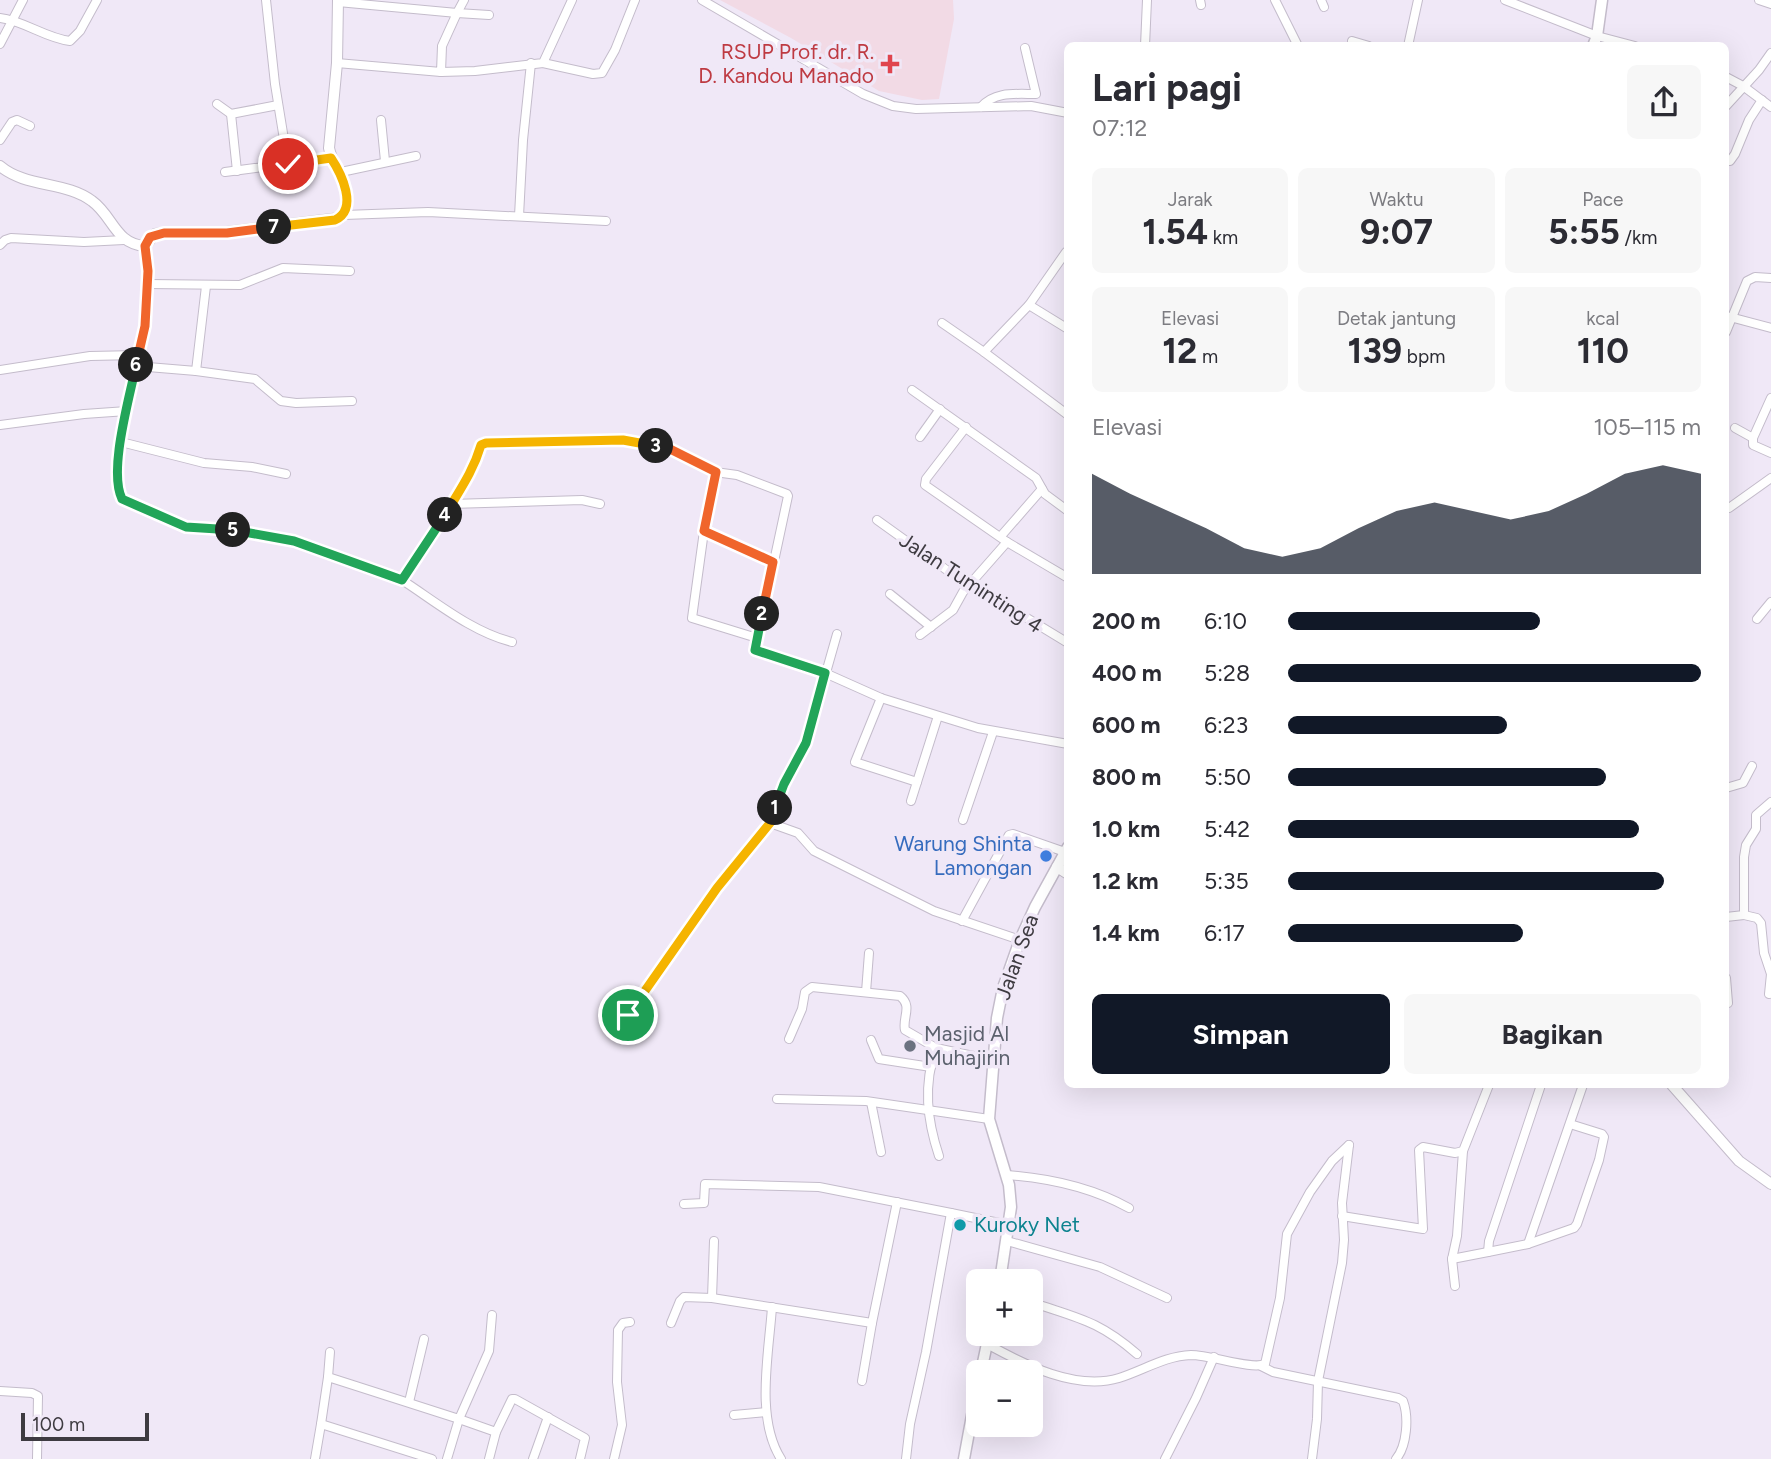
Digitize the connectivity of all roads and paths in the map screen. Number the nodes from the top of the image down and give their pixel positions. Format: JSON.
{"nodes":[{"id":1,"x":23,"y":0,"type":"edge"},
{"id":2,"x":97,"y":0,"type":"edge"},
{"id":3,"x":266,"y":0,"type":"edge"},
{"id":4,"x":464,"y":0,"type":"edge"},
{"id":5,"x":572,"y":0,"type":"edge"},
{"id":6,"x":635,"y":0,"type":"edge"},
{"id":7,"x":702,"y":0,"type":"edge"},
{"id":8,"x":1147,"y":0,"type":"edge"},
{"id":9,"x":1275,"y":0,"type":"edge"},
{"id":10,"x":1418,"y":0,"type":"edge"},
{"id":11,"x":1505,"y":0,"type":"edge"},
{"id":12,"x":1602,"y":0,"type":"edge"},
{"id":13,"x":1759,"y":0,"type":"edge"},
{"id":14,"x":338,"y":1,"type":"edge"},
{"id":15,"x":1771,"y":4,"type":"edge"},
{"id":16,"x":457,"y":13,"type":"junction"},
{"id":17,"x":489,"y":15,"type":"dead end"},
{"id":18,"x":0,"y":18,"type":"edge"},
{"id":19,"x":13,"y":19,"type":"junction"},
{"id":20,"x":1352,"y":41,"type":"dead end"},
{"id":21,"x":1595,"y":41,"type":"edge"},
{"id":22,"x":1145,"y":42,"type":"edge"},
{"id":23,"x":1296,"y":42,"type":"edge"},
{"id":24,"x":1355,"y":42,"type":"edge"},
{"id":25,"x":1409,"y":42,"type":"edge"},
{"id":26,"x":0,"y":44,"type":"edge"},
{"id":27,"x":1025,"y":48,"type":"dead end"},
{"id":28,"x":1771,"y":54,"type":"edge"},
{"id":29,"x":337,"y":63,"type":"junction"},
{"id":30,"x":531,"y":63,"type":"junction"},
{"id":31,"x":543,"y":63,"type":"junction"},
{"id":32,"x":441,"y":72,"type":"junction"},
{"id":33,"x":1729,"y":79,"type":"edge"},
{"id":34,"x":1743,"y":86,"type":"junction"},
{"id":35,"x":1762,"y":100,"type":"junction"},
{"id":36,"x":1729,"y":102,"type":"edge"},
{"id":37,"x":217,"y":104,"type":"dead end"},
{"id":38,"x":278,"y":105,"type":"junction"},
{"id":39,"x":981,"y":107,"type":"junction"},
{"id":40,"x":1771,"y":107,"type":"edge"},
{"id":41,"x":1064,"y":112,"type":"edge"},
{"id":42,"x":231,"y":114,"type":"junction"},
{"id":43,"x":381,"y":120,"type":"dead end"},
{"id":44,"x":30,"y":126,"type":"dead end"},
{"id":45,"x":0,"y":140,"type":"edge"},
{"id":46,"x":416,"y":156,"type":"dead end"},
{"id":47,"x":331,"y":158,"type":"junction"},
{"id":48,"x":384,"y":161,"type":"junction"},
{"id":49,"x":1729,"y":161,"type":"edge"},
{"id":50,"x":288,"y":164,"type":"junction"},
{"id":51,"x":0,"y":166,"type":"edge"},
{"id":52,"x":237,"y":171,"type":"junction"},
{"id":53,"x":225,"y":172,"type":"dead end"},
{"id":54,"x":341,"y":172,"type":"junction"},
{"id":55,"x":344,"y":215,"type":"junction"},
{"id":56,"x":519,"y":216,"type":"junction"},
{"id":57,"x":606,"y":221,"type":"dead end"},
{"id":58,"x":124,"y":240,"type":"junction"},
{"id":59,"x":0,"y":245,"type":"edge"},
{"id":60,"x":145,"y":246,"type":"junction"},
{"id":61,"x":1064,"y":255,"type":"edge"},
{"id":62,"x":350,"y":271,"type":"dead end"},
{"id":63,"x":1771,"y":278,"type":"edge"},
{"id":64,"x":148,"y":284,"type":"junction"},
{"id":65,"x":206,"y":286,"type":"junction"},
{"id":66,"x":1029,"y":305,"type":"junction"},
{"id":67,"x":1730,"y":317,"type":"junction"},
{"id":68,"x":1729,"y":321,"type":"edge"},
{"id":69,"x":942,"y":323,"type":"dead end"},
{"id":70,"x":1064,"y":327,"type":"edge"},
{"id":71,"x":1771,"y":328,"type":"edge"},
{"id":72,"x":984,"y":352,"type":"junction"},
{"id":73,"x":138,"y":355,"type":"junction"},
{"id":74,"x":136,"y":366,"type":"junction"},
{"id":75,"x":0,"y":370,"type":"edge"},
{"id":76,"x":196,"y":370,"type":"junction"},
{"id":77,"x":912,"y":390,"type":"dead end"},
{"id":78,"x":1771,"y":398,"type":"edge"},
{"id":79,"x":352,"y":401,"type":"dead end"},
{"id":80,"x":940,"y":409,"type":"junction"},
{"id":81,"x":127,"y":411,"type":"junction"},
{"id":82,"x":1064,"y":412,"type":"edge"},
{"id":83,"x":0,"y":425,"type":"edge"},
{"id":84,"x":966,"y":427,"type":"junction"},
{"id":85,"x":1735,"y":428,"type":"dead end"},
{"id":86,"x":920,"y":437,"type":"dead end"},
{"id":87,"x":1753,"y":438,"type":"junction"},
{"id":88,"x":121,"y":442,"type":"junction"},
{"id":89,"x":1771,"y":453,"type":"edge"},
{"id":90,"x":716,"y":472,"type":"junction"},
{"id":91,"x":286,"y":474,"type":"dead end"},
{"id":92,"x":1771,"y":478,"type":"edge"},
{"id":93,"x":1042,"y":489,"type":"junction"},
{"id":94,"x":451,"y":504,"type":"junction"},
{"id":95,"x":600,"y":504,"type":"dead end"},
{"id":96,"x":1064,"y":508,"type":"edge"},
{"id":97,"x":1729,"y":508,"type":"dead end"},
{"id":98,"x":877,"y":520,"type":"dead end"},
{"id":99,"x":704,"y":531,"type":"junction"},
{"id":100,"x":1004,"y":539,"type":"junction"},
{"id":101,"x":773,"y":562,"type":"junction"},
{"id":102,"x":1064,"y":576,"type":"edge"},
{"id":103,"x":402,"y":580,"type":"junction"},
{"id":104,"x":969,"y":586,"type":"junction"},
{"id":105,"x":890,"y":594,"type":"dead end"},
{"id":106,"x":1771,"y":603,"type":"edge"},
{"id":107,"x":1757,"y":618,"type":"dead end"},
{"id":108,"x":931,"y":627,"type":"junction"},
{"id":109,"x":837,"y":634,"type":"dead end"},
{"id":110,"x":920,"y":635,"type":"dead end"},
{"id":111,"x":757,"y":638,"type":"junction"},
{"id":112,"x":1064,"y":641,"type":"edge"},
{"id":113,"x":512,"y":642,"type":"dead end"},
{"id":114,"x":825,"y":673,"type":"junction"},
{"id":115,"x":881,"y":698,"type":"junction"},
{"id":116,"x":938,"y":716,"type":"junction"},
{"id":117,"x":993,"y":732,"type":"junction"},
{"id":118,"x":1064,"y":743,"type":"edge"},
{"id":119,"x":1752,"y":766,"type":"dead end"},
{"id":120,"x":917,"y":782,"type":"junction"},
{"id":121,"x":1729,"y":787,"type":"edge"},
{"id":122,"x":911,"y":801,"type":"dead end"},
{"id":123,"x":1771,"y":802,"type":"edge"},
{"id":124,"x":963,"y":820,"type":"dead end"},
{"id":125,"x":770,"y":823,"type":"junction"},
{"id":126,"x":1064,"y":848,"type":"edge"},
{"id":127,"x":1064,"y":853,"type":"edge"},
{"id":128,"x":1057,"y":867,"type":"junction"},
{"id":129,"x":1064,"y":871,"type":"edge"},
{"id":130,"x":1744,"y":915,"type":"junction"},
{"id":131,"x":1729,"y":917,"type":"edge"},
{"id":132,"x":962,"y":921,"type":"junction"},
{"id":133,"x":1020,"y":940,"type":"junction"},
{"id":134,"x":869,"y":953,"type":"dead end"},
{"id":135,"x":1771,"y":974,"type":"edge"},
{"id":136,"x":866,"y":992,"type":"junction"},
{"id":137,"x":1769,"y":994,"type":"dead end"},
{"id":138,"x":628,"y":1015,"type":"dead end"},
{"id":139,"x":789,"y":1039,"type":"dead end"},
{"id":140,"x":870,"y":1040,"type":"dead end"},
{"id":141,"x":936,"y":1048,"type":"junction"},
{"id":142,"x":992,"y":1060,"type":"junction"},
{"id":143,"x":931,"y":1067,"type":"junction"},
{"id":144,"x":1488,"y":1088,"type":"edge"},
{"id":145,"x":1540,"y":1088,"type":"edge"},
{"id":146,"x":1582,"y":1088,"type":"edge"},
{"id":147,"x":1675,"y":1088,"type":"edge"},
{"id":148,"x":777,"y":1099,"type":"dead end"},
{"id":149,"x":871,"y":1102,"type":"junction"},
{"id":150,"x":927,"y":1111,"type":"junction"},
{"id":151,"x":989,"y":1119,"type":"junction"},
{"id":152,"x":1570,"y":1124,"type":"junction"},
{"id":153,"x":881,"y":1152,"type":"dead end"},
{"id":154,"x":1463,"y":1152,"type":"junction"},
{"id":155,"x":939,"y":1156,"type":"dead end"},
{"id":156,"x":1007,"y":1175,"type":"junction"},
{"id":157,"x":1771,"y":1184,"type":"edge"},
{"id":158,"x":897,"y":1202,"type":"junction"},
{"id":159,"x":684,"y":1204,"type":"dead end"},
{"id":160,"x":1129,"y":1208,"type":"dead end"},
{"id":161,"x":951,"y":1213,"type":"junction"},
{"id":162,"x":1342,"y":1216,"type":"junction"},
{"id":163,"x":1009,"y":1225,"type":"junction"},
{"id":164,"x":714,"y":1241,"type":"dead end"},
{"id":165,"x":1007,"y":1241,"type":"junction"},
{"id":166,"x":1528,"y":1244,"type":"junction"},
{"id":167,"x":1488,"y":1252,"type":"junction"},
{"id":168,"x":1452,"y":1259,"type":"junction"},
{"id":169,"x":1002,"y":1269,"type":"edge"},
{"id":170,"x":1455,"y":1286,"type":"dead end"},
{"id":171,"x":712,"y":1298,"type":"junction"},
{"id":172,"x":1167,"y":1298,"type":"dead end"},
{"id":173,"x":1043,"y":1305,"type":"edge"},
{"id":174,"x":772,"y":1307,"type":"junction"},
{"id":175,"x":492,"y":1315,"type":"dead end"},
{"id":176,"x":630,"y":1322,"type":"dead end"},
{"id":177,"x":671,"y":1323,"type":"dead end"},
{"id":178,"x":872,"y":1323,"type":"junction"},
{"id":179,"x":424,"y":1339,"type":"dead end"},
{"id":180,"x":1002,"y":1346,"type":"edge"},
{"id":181,"x":330,"y":1352,"type":"dead end"},
{"id":182,"x":1137,"y":1354,"type":"dead end"},
{"id":183,"x":1214,"y":1357,"type":"junction"},
{"id":184,"x":1261,"y":1366,"type":"junction"},
{"id":185,"x":328,"y":1377,"type":"junction"},
{"id":186,"x":862,"y":1381,"type":"dead end"},
{"id":187,"x":1318,"y":1381,"type":"junction"},
{"id":188,"x":0,"y":1391,"type":"edge"},
{"id":189,"x":409,"y":1402,"type":"junction"},
{"id":190,"x":766,"y":1412,"type":"junction"},
{"id":191,"x":734,"y":1415,"type":"dead end"},
{"id":192,"x":548,"y":1417,"type":"junction"},
{"id":193,"x":459,"y":1419,"type":"junction"},
{"id":194,"x":321,"y":1424,"type":"junction"},
{"id":195,"x":496,"y":1432,"type":"junction"},
{"id":196,"x":968,"y":1437,"type":"edge"},
{"id":197,"x":37,"y":1459,"type":"edge"},
{"id":198,"x":316,"y":1459,"type":"edge"},
{"id":199,"x":432,"y":1459,"type":"edge"},
{"id":200,"x":447,"y":1459,"type":"edge"},
{"id":201,"x":489,"y":1459,"type":"edge"},
{"id":202,"x":533,"y":1459,"type":"edge"},
{"id":203,"x":580,"y":1459,"type":"edge"},
{"id":204,"x":614,"y":1459,"type":"edge"},
{"id":205,"x":781,"y":1459,"type":"edge"},
{"id":206,"x":906,"y":1459,"type":"edge"},
{"id":207,"x":964,"y":1459,"type":"edge"},
{"id":208,"x":1165,"y":1459,"type":"edge"},
{"id":209,"x":1312,"y":1459,"type":"edge"},
{"id":210,"x":1396,"y":1459,"type":"edge"}],
"edges":[{"from":1,"to":19,"type":"street"},
{"from":2,"to":19,"type":"street"},
{"from":3,"to":38,"type":"street"},
{"from":4,"to":16,"type":"street"},
{"from":5,"to":31,"type":"street"},
{"from":6,"to":31,"type":"street"},
{"from":7,"to":39,"type":"street"},
{"from":8,"to":22,"type":"street"},
{"from":9,"to":23,"type":"street"},
{"from":10,"to":25,"type":"street"},
{"from":11,"to":21,"type":"street"},
{"from":12,"to":21,"type":"main road"},
{"from":13,"to":15,"type":"street"},
{"from":14,"to":16,"type":"street"},
{"from":14,"to":29,"type":"street"},
{"from":16,"to":17,"type":"street"},
{"from":16,"to":32,"type":"street"},
{"from":18,"to":19,"type":"street"},
{"from":19,"to":26,"type":"street"},
{"from":20,"to":24,"type":"street"},
{"from":27,"to":39,"type":"street"},
{"from":28,"to":34,"type":"street"},
{"from":29,"to":32,"type":"street"},
{"from":29,"to":47,"type":"street"},
{"from":30,"to":31,"type":"street"},
{"from":30,"to":32,"type":"street"},
{"from":30,"to":56,"type":"street"},
{"from":33,"to":34,"type":"street"},
{"from":34,"to":35,"type":"street"},
{"from":34,"to":36,"type":"street"},
{"from":35,"to":40,"type":"street"},
{"from":35,"to":49,"type":"street"},
{"from":37,"to":42,"type":"street"},
{"from":38,"to":42,"type":"street"},
{"from":38,"to":50,"type":"street"},
{"from":39,"to":41,"type":"street"},
{"from":42,"to":52,"type":"street"},
{"from":43,"to":48,"type":"street"},
{"from":44,"to":45,"type":"street"},
{"from":46,"to":48,"type":"street"},
{"from":47,"to":50,"type":"street"},
{"from":47,"to":54,"type":"street"},
{"from":48,"to":54,"type":"street"},
{"from":50,"to":52,"type":"street"},
{"from":51,"to":58,"type":"street"},
{"from":52,"to":53,"type":"street"},
{"from":54,"to":55,"type":"street"},
{"from":55,"to":56,"type":"street"},
{"from":55,"to":60,"type":"street"},
{"from":56,"to":57,"type":"street"},
{"from":58,"to":59,"type":"street"},
{"from":58,"to":60,"type":"street"},
{"from":60,"to":64,"type":"street"},
{"from":61,"to":66,"type":"street"},
{"from":62,"to":65,"type":"street"},
{"from":63,"to":67,"type":"street"},
{"from":64,"to":65,"type":"street"},
{"from":64,"to":73,"type":"street"},
{"from":65,"to":76,"type":"street"},
{"from":66,"to":70,"type":"street"},
{"from":66,"to":72,"type":"street"},
{"from":67,"to":68,"type":"street"},
{"from":67,"to":71,"type":"street"},
{"from":69,"to":72,"type":"street"},
{"from":72,"to":82,"type":"street"},
{"from":73,"to":74,"type":"street"},
{"from":73,"to":75,"type":"street"},
{"from":74,"to":76,"type":"street"},
{"from":74,"to":81,"type":"street"},
{"from":76,"to":79,"type":"street"},
{"from":77,"to":80,"type":"street"},
{"from":78,"to":87,"type":"street"},
{"from":80,"to":84,"type":"street"},
{"from":80,"to":86,"type":"street"},
{"from":81,"to":83,"type":"street"},
{"from":81,"to":88,"type":"street"},
{"from":84,"to":93,"type":"street"},
{"from":84,"to":100,"type":"street"},
{"from":85,"to":87,"type":"street"},
{"from":87,"to":89,"type":"street"},
{"from":88,"to":91,"type":"street"},
{"from":88,"to":103,"type":"street"},
{"from":90,"to":94,"type":"street"},
{"from":90,"to":99,"type":"street"},
{"from":90,"to":101,"type":"street"},
{"from":92,"to":97,"type":"street"},
{"from":93,"to":96,"type":"street"},
{"from":93,"to":100,"type":"street"},
{"from":94,"to":95,"type":"street"},
{"from":94,"to":103,"type":"street"},
{"from":98,"to":104,"type":"street","name":"Jalan Tuminting 4"},
{"from":99,"to":101,"type":"street"},
{"from":99,"to":111,"type":"street"},
{"from":100,"to":102,"type":"street"},
{"from":100,"to":104,"type":"street"},
{"from":101,"to":111,"type":"street"},
{"from":103,"to":113,"type":"street"},
{"from":104,"to":108,"type":"street"},
{"from":104,"to":112,"type":"street","name":"Jalan Tuminting 4"},
{"from":105,"to":108,"type":"street"},
{"from":106,"to":107,"type":"street"},
{"from":108,"to":110,"type":"street"},
{"from":109,"to":114,"type":"street"},
{"from":111,"to":114,"type":"street"},
{"from":114,"to":115,"type":"street"},
{"from":114,"to":125,"type":"street"},
{"from":115,"to":116,"type":"street"},
{"from":115,"to":120,"type":"street"},
{"from":116,"to":117,"type":"street"},
{"from":116,"to":120,"type":"street"},
{"from":117,"to":118,"type":"street"},
{"from":117,"to":124,"type":"street"},
{"from":119,"to":121,"type":"street"},
{"from":120,"to":122,"type":"street"},
{"from":123,"to":130,"type":"street"},
{"from":125,"to":132,"type":"street"},
{"from":125,"to":138,"type":"street"},
{"from":126,"to":132,"type":"street"},
{"from":127,"to":128,"type":"main road","name":"Jalan Sea"},
{"from":128,"to":129,"type":"street"},
{"from":128,"to":133,"type":"main road","name":"Jalan Sea"},
{"from":130,"to":131,"type":"street"},
{"from":130,"to":135,"type":"street"},
{"from":132,"to":133,"type":"street"},
{"from":133,"to":142,"type":"main road","name":"Jalan Sea"},
{"from":134,"to":136,"type":"street"},
{"from":135,"to":137,"type":"street"},
{"from":136,"to":139,"type":"street"},
{"from":136,"to":141,"type":"street"},
{"from":140,"to":143,"type":"street"},
{"from":141,"to":142,"type":"street"},
{"from":141,"to":143,"type":"street"},
{"from":142,"to":151,"type":"main road","name":"Jalan Sea"},
{"from":143,"to":150,"type":"street"},
{"from":144,"to":154,"type":"street"},
{"from":145,"to":167,"type":"street"},
{"from":146,"to":152,"type":"street"},
{"from":147,"to":157,"type":"street"},
{"from":148,"to":149,"type":"street"},
{"from":149,"to":150,"type":"street"},
{"from":149,"to":153,"type":"street"},
{"from":150,"to":151,"type":"street"},
{"from":150,"to":155,"type":"street"},
{"from":151,"to":156,"type":"main road","name":"Jalan Sea"},
{"from":152,"to":166,"type":"street"},
{"from":152,"to":166,"type":"street"},
{"from":154,"to":162,"type":"street"},
{"from":154,"to":168,"type":"street"},
{"from":156,"to":160,"type":"street"},
{"from":156,"to":163,"type":"main road","name":"Jalan Sea"},
{"from":158,"to":159,"type":"street"},
{"from":158,"to":161,"type":"street"},
{"from":158,"to":178,"type":"street"},
{"from":161,"to":163,"type":"street"},
{"from":161,"to":206,"type":"street"},
{"from":162,"to":184,"type":"street"},
{"from":162,"to":187,"type":"street"},
{"from":163,"to":165,"type":"main road","name":"Jalan Sea"},
{"from":164,"to":171,"type":"street"},
{"from":165,"to":169,"type":"main road","name":"Jalan Sea"},
{"from":165,"to":172,"type":"street"},
{"from":166,"to":167,"type":"street"},
{"from":167,"to":168,"type":"street"},
{"from":168,"to":170,"type":"street"},
{"from":171,"to":174,"type":"street"},
{"from":171,"to":177,"type":"street"},
{"from":173,"to":182,"type":"street"},
{"from":174,"to":178,"type":"street"},
{"from":174,"to":190,"type":"street"},
{"from":175,"to":193,"type":"street"},
{"from":176,"to":204,"type":"street"},
{"from":178,"to":186,"type":"street"},
{"from":179,"to":189,"type":"street"},
{"from":180,"to":183,"type":"street"},
{"from":181,"to":185,"type":"street"},
{"from":183,"to":184,"type":"street"},
{"from":183,"to":208,"type":"street"},
{"from":184,"to":187,"type":"street"},
{"from":185,"to":189,"type":"street"},
{"from":185,"to":194,"type":"street"},
{"from":187,"to":209,"type":"street"},
{"from":187,"to":210,"type":"street"},
{"from":188,"to":197,"type":"street"},
{"from":189,"to":193,"type":"street"},
{"from":190,"to":191,"type":"street"},
{"from":190,"to":205,"type":"street"},
{"from":192,"to":195,"type":"street"},
{"from":192,"to":202,"type":"street"},
{"from":192,"to":203,"type":"street"},
{"from":193,"to":195,"type":"street"},
{"from":193,"to":200,"type":"street"},
{"from":194,"to":198,"type":"street"},
{"from":194,"to":199,"type":"street"},
{"from":195,"to":201,"type":"street"},
{"from":196,"to":207,"type":"main road"}]}
